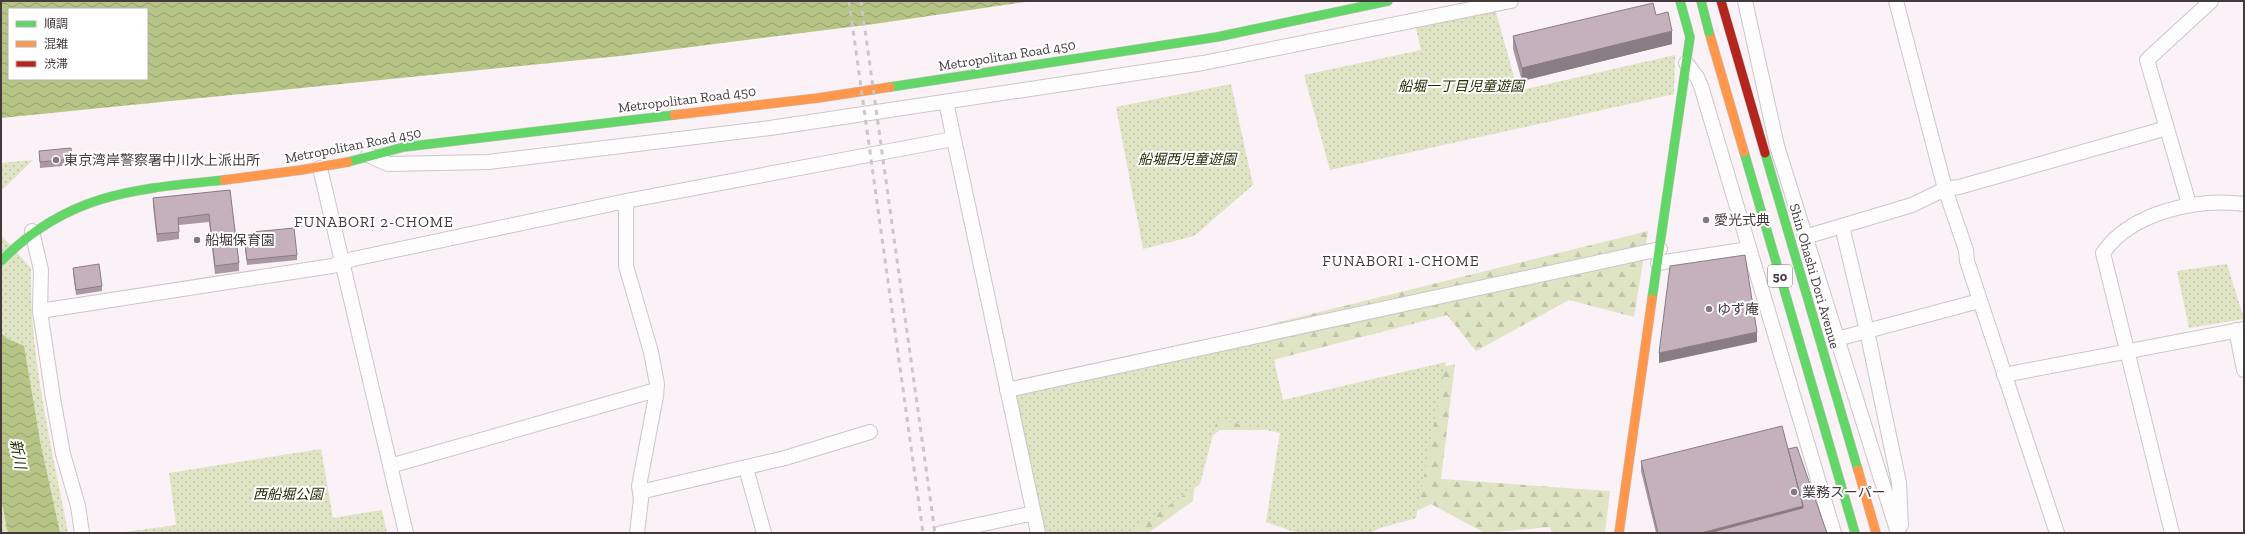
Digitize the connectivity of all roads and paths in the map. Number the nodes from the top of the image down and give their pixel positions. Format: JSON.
{"nodes":[{"id":1,"x":1388,"y":1,"type":"edge"},
{"id":2,"x":1511,"y":1,"type":"edge"},
{"id":3,"x":1680,"y":1,"type":"edge"},
{"id":4,"x":1701,"y":1,"type":"edge"},
{"id":5,"x":1715,"y":1,"type":"edge"},
{"id":6,"x":1721,"y":1,"type":"edge"},
{"id":7,"x":1745,"y":1,"type":"edge"},
{"id":8,"x":1896,"y":1,"type":"edge"},
{"id":9,"x":2211,"y":1,"type":"edge"},
{"id":10,"x":1690,"y":37,"type":"junction"},
{"id":11,"x":1686,"y":63,"type":"junction"},
{"id":12,"x":946,"y":102,"type":"junction"},
{"id":13,"x":2167,"y":128,"type":"junction"},
{"id":14,"x":953,"y":139,"type":"junction"},
{"id":15,"x":368,"y":155,"type":"junction"},
{"id":16,"x":320,"y":168,"type":"junction"},
{"id":17,"x":1945,"y":189,"type":"junction"},
{"id":18,"x":626,"y":201,"type":"junction"},
{"id":19,"x":2189,"y":204,"type":"junction"},
{"id":20,"x":2244,"y":204,"type":"edge"},
{"id":21,"x":1842,"y":226,"type":"junction"},
{"id":22,"x":32,"y":231,"type":"junction"},
{"id":23,"x":1805,"y":237,"type":"junction"},
{"id":24,"x":1660,"y":249,"type":"junction"},
{"id":25,"x":1749,"y":249,"type":"junction"},
{"id":26,"x":3,"y":259,"type":"edge"},
{"id":27,"x":342,"y":263,"type":"junction"},
{"id":28,"x":1658,"y":263,"type":"junction"},
{"id":29,"x":1979,"y":301,"type":"junction"},
{"id":30,"x":40,"y":310,"type":"junction"},
{"id":31,"x":1867,"y":330,"type":"junction"},
{"id":32,"x":2240,"y":330,"type":"edge"},
{"id":33,"x":1837,"y":339,"type":"junction"},
{"id":34,"x":2127,"y":351,"type":"junction"},
{"id":35,"x":2244,"y":370,"type":"edge"},
{"id":36,"x":2004,"y":375,"type":"junction"},
{"id":37,"x":656,"y":390,"type":"junction"},
{"id":38,"x":1008,"y":390,"type":"junction"},
{"id":39,"x":870,"y":432,"type":"dead end"},
{"id":40,"x":390,"y":466,"type":"junction"},
{"id":41,"x":746,"y":468,"type":"junction"},
{"id":42,"x":640,"y":492,"type":"junction"},
{"id":43,"x":1034,"y":513,"type":"junction"},
{"id":44,"x":947,"y":532,"type":"edge"},
{"id":45,"x":82,"y":533,"type":"edge"},
{"id":46,"x":406,"y":533,"type":"edge"},
{"id":47,"x":637,"y":533,"type":"edge"},
{"id":48,"x":764,"y":533,"type":"edge"},
{"id":49,"x":1038,"y":533,"type":"edge"},
{"id":50,"x":1619,"y":533,"type":"edge"},
{"id":51,"x":1834,"y":533,"type":"edge"},
{"id":52,"x":1855,"y":533,"type":"edge"},
{"id":53,"x":1876,"y":533,"type":"edge"},
{"id":54,"x":1898,"y":533,"type":"edge"},
{"id":55,"x":1901,"y":533,"type":"edge"},
{"id":56,"x":2057,"y":533,"type":"edge"},
{"id":57,"x":2172,"y":533,"type":"edge"}],
"edges":[{"from":1,"to":15,"type":"main road","name":"Metropolitan Road 450"},
{"from":2,"to":12,"type":"street"},
{"from":3,"to":10,"type":"main road"},
{"from":4,"to":52,"type":"main road","number":"50","bridge":true},
{"from":5,"to":10,"type":"main road"},
{"from":6,"to":53,"type":"main road","name":"Shin Ohashi Dori Avenue","number":"50"},
{"from":7,"to":23,"type":"street"},
{"from":8,"to":17,"type":"street"},
{"from":9,"to":13,"type":"street"},
{"from":10,"to":11,"type":"main road"},
{"from":11,"to":24,"type":"main road"},
{"from":11,"to":25,"type":"street"},
{"from":12,"to":14,"type":"street"},
{"from":12,"to":15,"type":"street"},
{"from":13,"to":17,"type":"street"},
{"from":13,"to":19,"type":"street"},
{"from":14,"to":18,"type":"street"},
{"from":14,"to":38,"type":"street"},
{"from":15,"to":16,"type":"main road","name":"Metropolitan Road 450"},
{"from":16,"to":22,"type":"main road","name":"Metropolitan Road 450"},
{"from":16,"to":27,"type":"street"},
{"from":17,"to":21,"type":"street"},
{"from":17,"to":29,"type":"street"},
{"from":18,"to":27,"type":"street"},
{"from":18,"to":37,"type":"street"},
{"from":19,"to":20,"type":"street"},
{"from":19,"to":34,"type":"street"},
{"from":21,"to":23,"type":"street"},
{"from":21,"to":31,"type":"street"},
{"from":22,"to":26,"type":"main road","name":"Metropolitan Road 450"},
{"from":22,"to":30,"type":"street"},
{"from":23,"to":33,"type":"street"},
{"from":24,"to":28,"type":"main road"},
{"from":24,"to":38,"type":"street"},
{"from":25,"to":28,"type":"street"},
{"from":25,"to":51,"type":"street"},
{"from":27,"to":30,"type":"street"},
{"from":27,"to":40,"type":"street"},
{"from":28,"to":50,"type":"main road"},
{"from":29,"to":31,"type":"street"},
{"from":29,"to":36,"type":"street"},
{"from":30,"to":45,"type":"street"},
{"from":31,"to":33,"type":"street"},
{"from":31,"to":55,"type":"street"},
{"from":32,"to":34,"type":"street"},
{"from":32,"to":35,"type":"street"},
{"from":33,"to":54,"type":"street"},
{"from":34,"to":36,"type":"street"},
{"from":34,"to":57,"type":"street"},
{"from":36,"to":56,"type":"street"},
{"from":37,"to":40,"type":"street"},
{"from":37,"to":42,"type":"street"},
{"from":38,"to":43,"type":"street"},
{"from":39,"to":41,"type":"street"},
{"from":40,"to":46,"type":"street"},
{"from":41,"to":42,"type":"street"},
{"from":41,"to":48,"type":"street"},
{"from":42,"to":47,"type":"street"},
{"from":43,"to":44,"type":"street"},
{"from":43,"to":49,"type":"street"}]}
